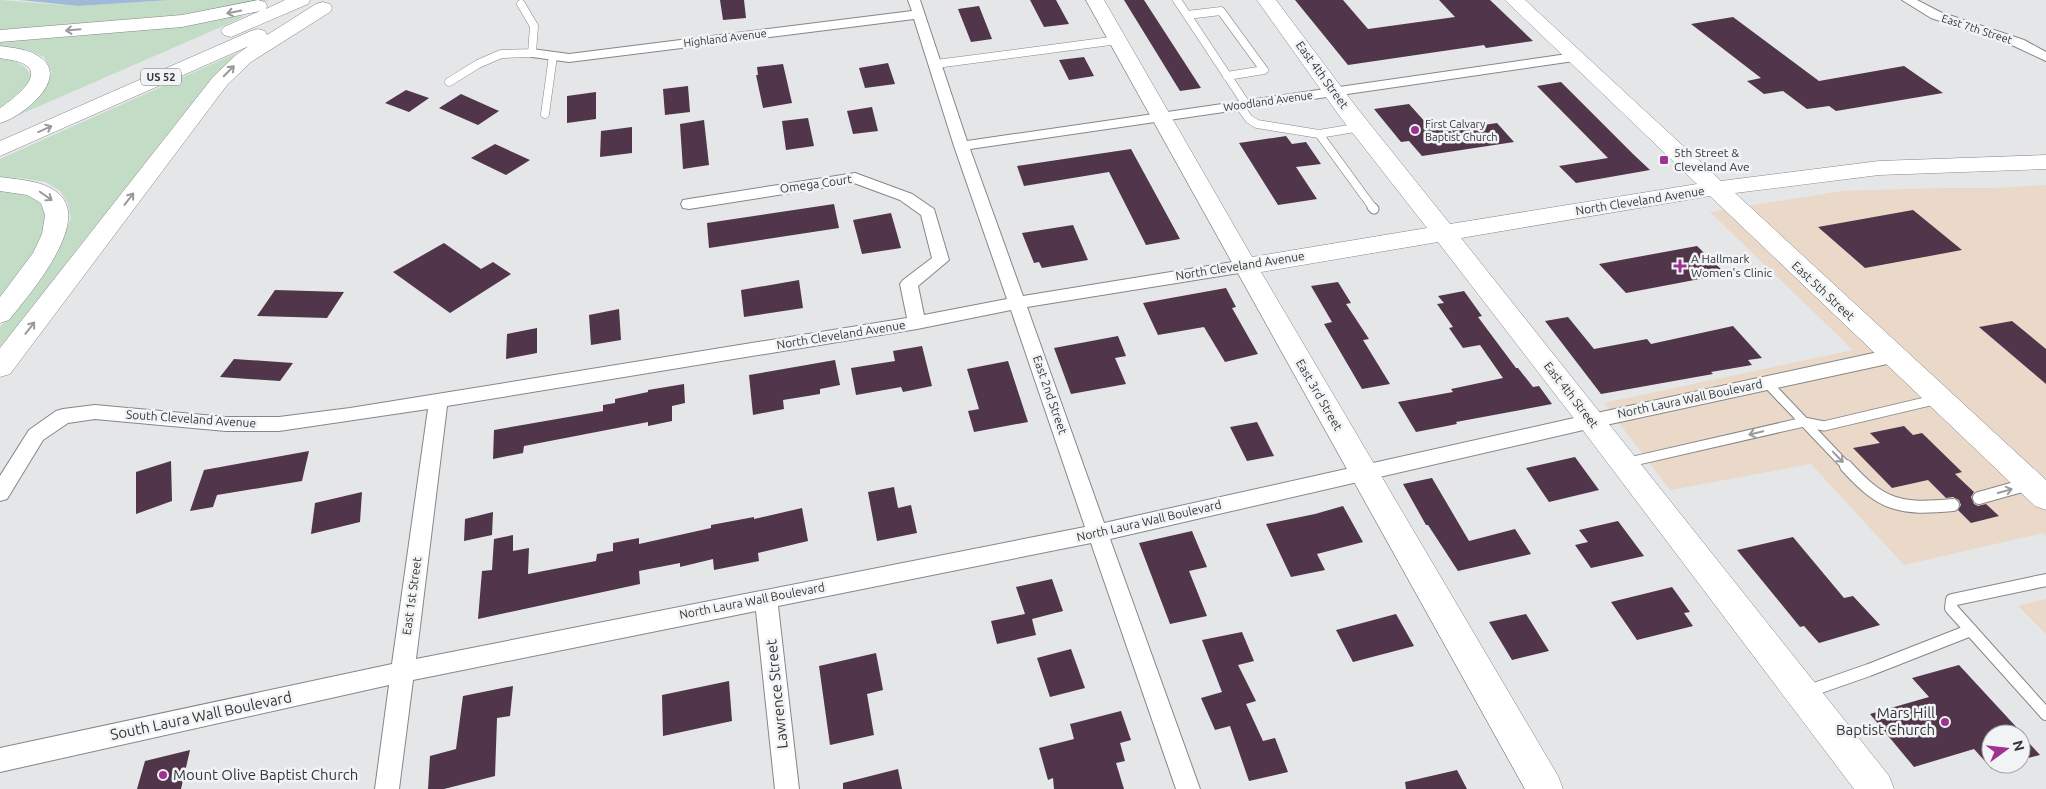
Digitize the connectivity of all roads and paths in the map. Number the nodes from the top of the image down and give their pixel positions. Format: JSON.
{"nodes":[{"id":1,"x":281,"y":0,"type":"edge"},
{"id":2,"x":301,"y":0,"type":"edge"},
{"id":3,"x":1095,"y":0,"type":"edge"},
{"id":4,"x":1177,"y":0,"type":"edge"},
{"id":5,"x":1266,"y":0,"type":"edge"},
{"id":6,"x":1514,"y":0,"type":"edge"},
{"id":7,"x":1908,"y":0,"type":"edge"},
{"id":8,"x":331,"y":4,"type":"edge"},
{"id":9,"x":521,"y":4,"type":"dead end"},
{"id":10,"x":916,"y":7,"type":"edge"},
{"id":11,"x":1187,"y":15,"type":"junction"},
{"id":12,"x":0,"y":36,"type":"edge"},
{"id":13,"x":1118,"y":40,"type":"junction"},
{"id":14,"x":0,"y":52,"type":"edge"},
{"id":15,"x":532,"y":53,"type":"junction"},
{"id":16,"x":553,"y":56,"type":"junction"},
{"id":17,"x":1574,"y":57,"type":"junction"},
{"id":18,"x":2046,"y":57,"type":"edge"},
{"id":19,"x":936,"y":64,"type":"junction"},
{"id":20,"x":1227,"y":76,"type":"junction"},
{"id":21,"x":449,"y":82,"type":"dead end"},
{"id":22,"x":1334,"y":91,"type":"junction"},
{"id":23,"x":1243,"y":105,"type":"junction"},
{"id":24,"x":545,"y":114,"type":"dead end"},
{"id":25,"x":1161,"y":117,"type":"junction"},
{"id":26,"x":0,"y":118,"type":"edge"},
{"id":27,"x":1361,"y":127,"type":"junction"},
{"id":28,"x":0,"y":132,"type":"edge"},
{"id":29,"x":1320,"y":134,"type":"junction"},
{"id":30,"x":962,"y":146,"type":"junction"},
{"id":31,"x":0,"y":149,"type":"edge"},
{"id":32,"x":2046,"y":162,"type":"edge"},
{"id":33,"x":0,"y":184,"type":"edge"},
{"id":34,"x":1715,"y":188,"type":"junction"},
{"id":35,"x":689,"y":204,"type":"dead end"},
{"id":36,"x":1374,"y":209,"type":"dead end"},
{"id":37,"x":1443,"y":234,"type":"junction"},
{"id":38,"x":1245,"y":266,"type":"junction"},
{"id":39,"x":1018,"y":303,"type":"junction"},
{"id":40,"x":0,"y":314,"type":"edge"},
{"id":41,"x":917,"y":323,"type":"junction"},
{"id":42,"x":1892,"y":356,"type":"junction"},
{"id":43,"x":0,"y":367,"type":"edge"},
{"id":44,"x":1767,"y":383,"type":"junction"},
{"id":45,"x":1939,"y":398,"type":"junction"},
{"id":46,"x":438,"y":402,"type":"junction"},
{"id":47,"x":1592,"y":421,"type":"junction"},
{"id":48,"x":1804,"y":422,"type":"junction"},
{"id":49,"x":1624,"y":463,"type":"junction"},
{"id":50,"x":1363,"y":473,"type":"junction"},
{"id":51,"x":2038,"y":491,"type":"edge"},
{"id":52,"x":0,"y":493,"type":"edge"},
{"id":53,"x":1979,"y":498,"type":"dead end"},
{"id":54,"x":1953,"y":505,"type":"dead end"},
{"id":55,"x":1097,"y":533,"type":"junction"},
{"id":56,"x":2046,"y":580,"type":"edge"},
{"id":57,"x":766,"y":598,"type":"junction"},
{"id":58,"x":1971,"y":630,"type":"junction"},
{"id":59,"x":402,"y":672,"type":"junction"},
{"id":60,"x":1802,"y":693,"type":"junction"},
{"id":61,"x":2046,"y":714,"type":"edge"},
{"id":62,"x":0,"y":760,"type":"edge"},
{"id":63,"x":387,"y":789,"type":"edge"},
{"id":64,"x":787,"y":789,"type":"edge"},
{"id":65,"x":1188,"y":789,"type":"edge"},
{"id":66,"x":1545,"y":789,"type":"edge"},
{"id":67,"x":1876,"y":789,"type":"edge"}],
"edges":[{"from":1,"to":12,"type":"main road","one_way":true},
{"from":2,"to":28,"type":"main road","number":"US 52"},
{"from":3,"to":13,"type":"main road","name":"East 3rd Street"},
{"from":4,"to":11,"type":"lane"},
{"from":5,"to":22,"type":"main road","name":"East 4th Street"},
{"from":6,"to":17,"type":"main road","name":"East 5th Street"},
{"from":7,"to":18,"type":"street","name":"East 7th Street"},
{"from":31,"to":8,"type":"main road","number":"US 52","one_way":true},
{"from":43,"to":8,"type":"main road","one_way":true},
{"from":9,"to":15,"type":"lane"},
{"from":10,"to":16,"type":"street","name":"Highland Avenue"},
{"from":10,"to":19,"type":"street","name":"East 2nd Street"},
{"from":11,"to":20,"type":"lane"},
{"from":11,"to":20,"type":"lane"},
{"from":13,"to":19,"type":"lane"},
{"from":13,"to":25,"type":"main road","name":"East 3rd Street"},
{"from":14,"to":26,"type":"main road"},
{"from":15,"to":16,"type":"street","name":"Highland Avenue"},
{"from":15,"to":21,"type":"lane"},
{"from":16,"to":24,"type":"lane"},
{"from":17,"to":22,"type":"street","name":"Woodland Avenue"},
{"from":17,"to":34,"type":"main road","name":"East 5th Street"},
{"from":19,"to":30,"type":"street","name":"East 2nd Street"},
{"from":20,"to":23,"type":"lane"},
{"from":22,"to":23,"type":"street","name":"Woodland Avenue"},
{"from":22,"to":27,"type":"main road","name":"East 4th Street"},
{"from":23,"to":25,"type":"street","name":"Woodland Avenue"},
{"from":23,"to":29,"type":"lane"},
{"from":25,"to":30,"type":"street","name":"Woodland Avenue"},
{"from":25,"to":38,"type":"main road","name":"East 3rd Street"},
{"from":27,"to":29,"type":"lane"},
{"from":27,"to":37,"type":"main road","name":"East 4th Street"},
{"from":29,"to":36,"type":"lane"},
{"from":30,"to":39,"type":"street","name":"East 2nd Street"},
{"from":32,"to":34,"type":"main road","name":"North Cleveland Avenue"},
{"from":33,"to":40,"type":"main road","one_way":true},
{"from":34,"to":37,"type":"main road","name":"North Cleveland Avenue"},
{"from":34,"to":42,"type":"main road","name":"East 5th Street"},
{"from":35,"to":41,"type":"street","name":"Omega Court"},
{"from":37,"to":38,"type":"main road","name":"North Cleveland Avenue"},
{"from":37,"to":47,"type":"main road","name":"East 4th Street"},
{"from":38,"to":39,"type":"street","name":"North Cleveland Avenue"},
{"from":38,"to":50,"type":"main road","name":"East 3rd Street"},
{"from":39,"to":41,"type":"street","name":"North Cleveland Avenue"},
{"from":39,"to":55,"type":"street","name":"East 2nd Street"},
{"from":41,"to":46,"type":"street","name":"North Cleveland Avenue"},
{"from":42,"to":44,"type":"street","name":"North Laura Wall Boulevard"},
{"from":42,"to":45,"type":"main road","name":"East 5th Street"},
{"from":44,"to":47,"type":"street","name":"North Laura Wall Boulevard"},
{"from":44,"to":48,"type":"lane"},
{"from":45,"to":48,"type":"lane"},
{"from":45,"to":51,"type":"main road","name":"East 5th Street"},
{"from":46,"to":52,"type":"street","name":"South Cleveland Avenue"},
{"from":46,"to":59,"type":"street","name":"East 1st Street"},
{"from":47,"to":49,"type":"main road","name":"East 4th Street"},
{"from":47,"to":50,"type":"street","name":"North Laura Wall Boulevard"},
{"from":48,"to":49,"type":"lane","one_way":true},
{"from":48,"to":54,"type":"lane","one_way":true},
{"from":49,"to":60,"type":"main road","name":"East 4th Street"},
{"from":50,"to":55,"type":"street","name":"North Laura Wall Boulevard"},
{"from":50,"to":66,"type":"main road","name":"East 3rd Street"},
{"from":53,"to":51,"type":"lane","one_way":true},
{"from":55,"to":57,"type":"street","name":"North Laura Wall Boulevard"},
{"from":55,"to":65,"type":"street","name":"East 2nd Street"},
{"from":56,"to":58,"type":"lane"},
{"from":57,"to":59,"type":"street","name":"North Laura Wall Boulevard"},
{"from":57,"to":64,"type":"street","name":"Lawrence Street"},
{"from":58,"to":60,"type":"lane"},
{"from":58,"to":61,"type":"lane"},
{"from":59,"to":62,"type":"street","name":"South Laura Wall Boulevard"},
{"from":59,"to":63,"type":"street","name":"East 1st Street"},
{"from":60,"to":67,"type":"main road","name":"East 4th Street"}]}
